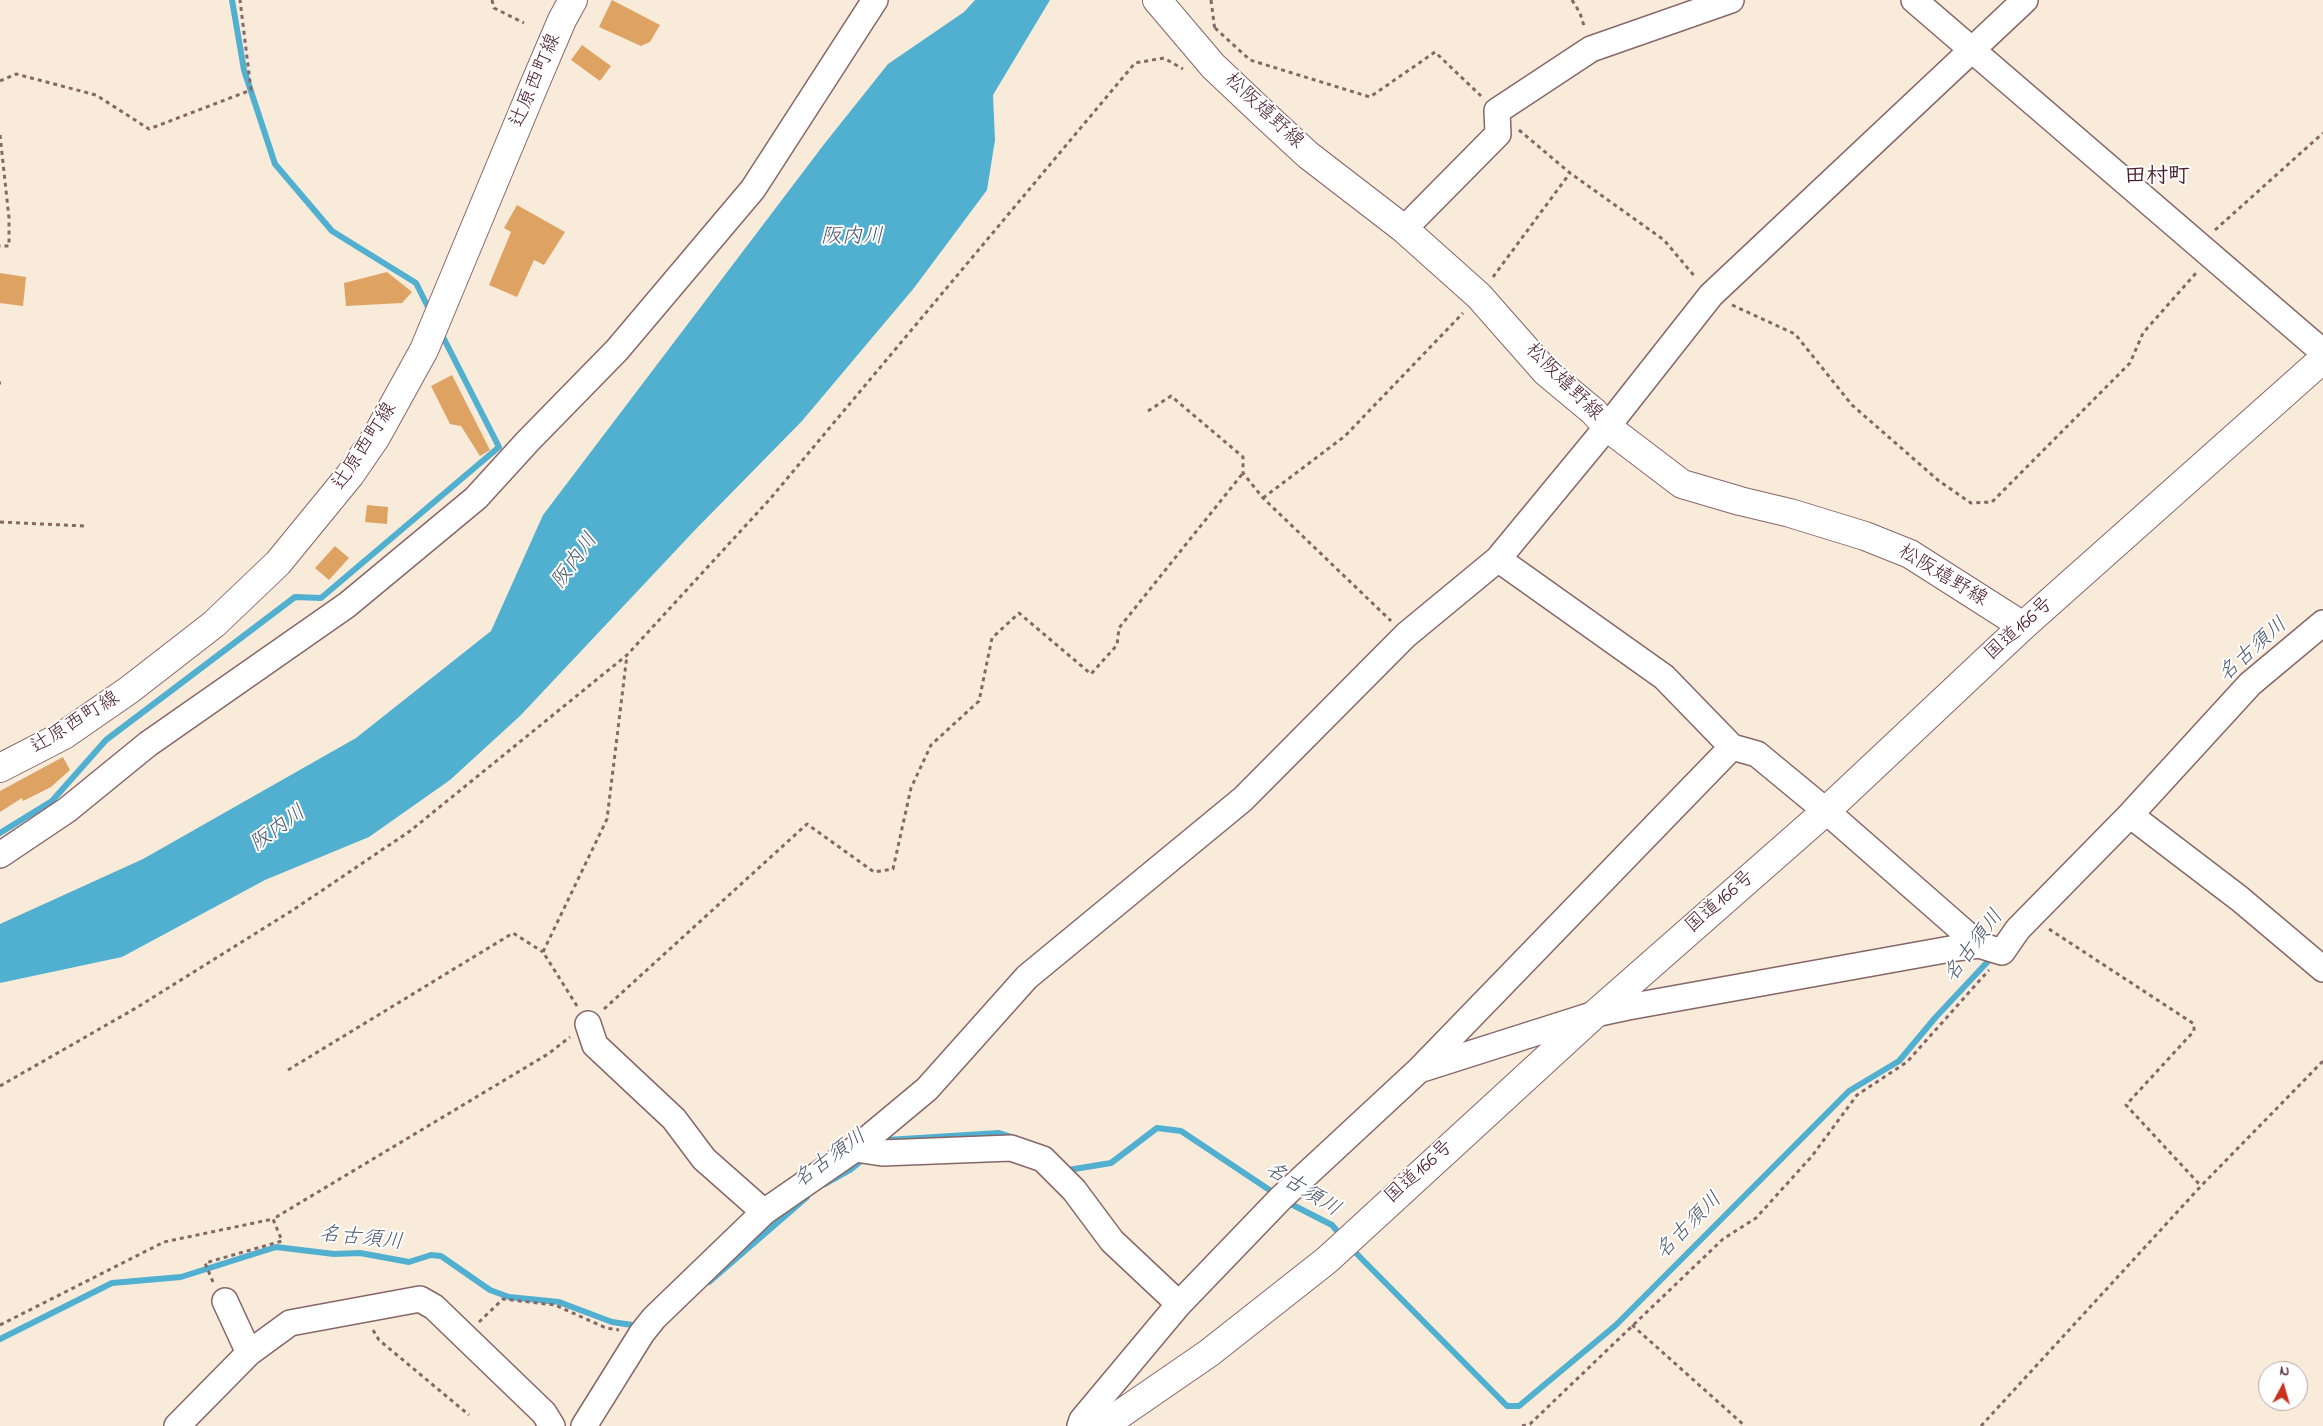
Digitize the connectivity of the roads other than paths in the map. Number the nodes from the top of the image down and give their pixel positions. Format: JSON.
{"nodes":[{"id":1,"x":573,"y":0,"type":"edge"},
{"id":2,"x":875,"y":0,"type":"edge"},
{"id":3,"x":1157,"y":0,"type":"edge"},
{"id":4,"x":1732,"y":0,"type":"edge"},
{"id":5,"x":1914,"y":0,"type":"edge"},
{"id":6,"x":2025,"y":0,"type":"edge"},
{"id":7,"x":1971,"y":50,"type":"junction"},
{"id":8,"x":1404,"y":229,"type":"junction"},
{"id":9,"x":2323,"y":352,"type":"edge"},
{"id":10,"x":2323,"y":359,"type":"edge"},
{"id":11,"x":1607,"y":427,"type":"junction"},
{"id":12,"x":1498,"y":559,"type":"junction"},
{"id":13,"x":2323,"y":623,"type":"edge"},
{"id":14,"x":2023,"y":626,"type":"junction"},
{"id":15,"x":1732,"y":747,"type":"junction"},
{"id":16,"x":0,"y":768,"type":"edge"},
{"id":17,"x":1826,"y":810,"type":"junction"},
{"id":18,"x":2130,"y":815,"type":"junction"},
{"id":19,"x":0,"y":854,"type":"edge"},
{"id":20,"x":1991,"y":948,"type":"junction"},
{"id":21,"x":2323,"y":969,"type":"edge"},
{"id":22,"x":1595,"y":1014,"type":"junction"},
{"id":23,"x":588,"y":1024,"type":"road end"},
{"id":24,"x":1419,"y":1070,"type":"junction"},
{"id":25,"x":856,"y":1149,"type":"junction"},
{"id":26,"x":764,"y":1212,"type":"junction"},
{"id":27,"x":225,"y":1301,"type":"dead end"},
{"id":28,"x":1179,"y":1304,"type":"junction"},
{"id":29,"x":250,"y":1352,"type":"junction"},
{"id":30,"x":177,"y":1426,"type":"edge"},
{"id":31,"x":552,"y":1426,"type":"edge"},
{"id":32,"x":584,"y":1426,"type":"edge"},
{"id":33,"x":1080,"y":1426,"type":"edge"},
{"id":34,"x":1103,"y":1426,"type":"edge"}],
"edges":[{"from":1,"to":16,"type":"main road","name":"辻原西町線"},
{"from":2,"to":19,"type":"street"},
{"from":3,"to":8,"type":"main road","name":"松阪嬉野線"},
{"from":4,"to":8,"type":"street"},
{"from":5,"to":7,"type":"street"},
{"from":6,"to":7,"type":"street"},
{"from":7,"to":9,"type":"street"},
{"from":7,"to":11,"type":"street"},
{"from":8,"to":11,"type":"main road","name":"松阪嬉野線"},
{"from":10,"to":14,"type":"main road","name":"国道166号"},
{"from":11,"to":12,"type":"street"},
{"from":11,"to":14,"type":"main road","name":"松阪嬉野線"},
{"from":12,"to":15,"type":"street"},
{"from":12,"to":25,"type":"street"},
{"from":13,"to":18,"type":"street"},
{"from":14,"to":17,"type":"main road","name":"国道166号"},
{"from":15,"to":17,"type":"street"},
{"from":15,"to":24,"type":"street"},
{"from":17,"to":20,"type":"street"},
{"from":17,"to":22,"type":"main road","name":"国道166号"},
{"from":18,"to":20,"type":"street"},
{"from":18,"to":21,"type":"street"},
{"from":20,"to":22,"type":"street"},
{"from":22,"to":24,"type":"street"},
{"from":22,"to":34,"type":"main road","name":"国道166号"},
{"from":23,"to":26,"type":"street"},
{"from":24,"to":28,"type":"street"},
{"from":25,"to":26,"type":"street"},
{"from":25,"to":28,"type":"street"},
{"from":26,"to":32,"type":"street"},
{"from":27,"to":29,"type":"street"},
{"from":28,"to":33,"type":"street"},
{"from":29,"to":30,"type":"street"},
{"from":29,"to":31,"type":"street"}]}
